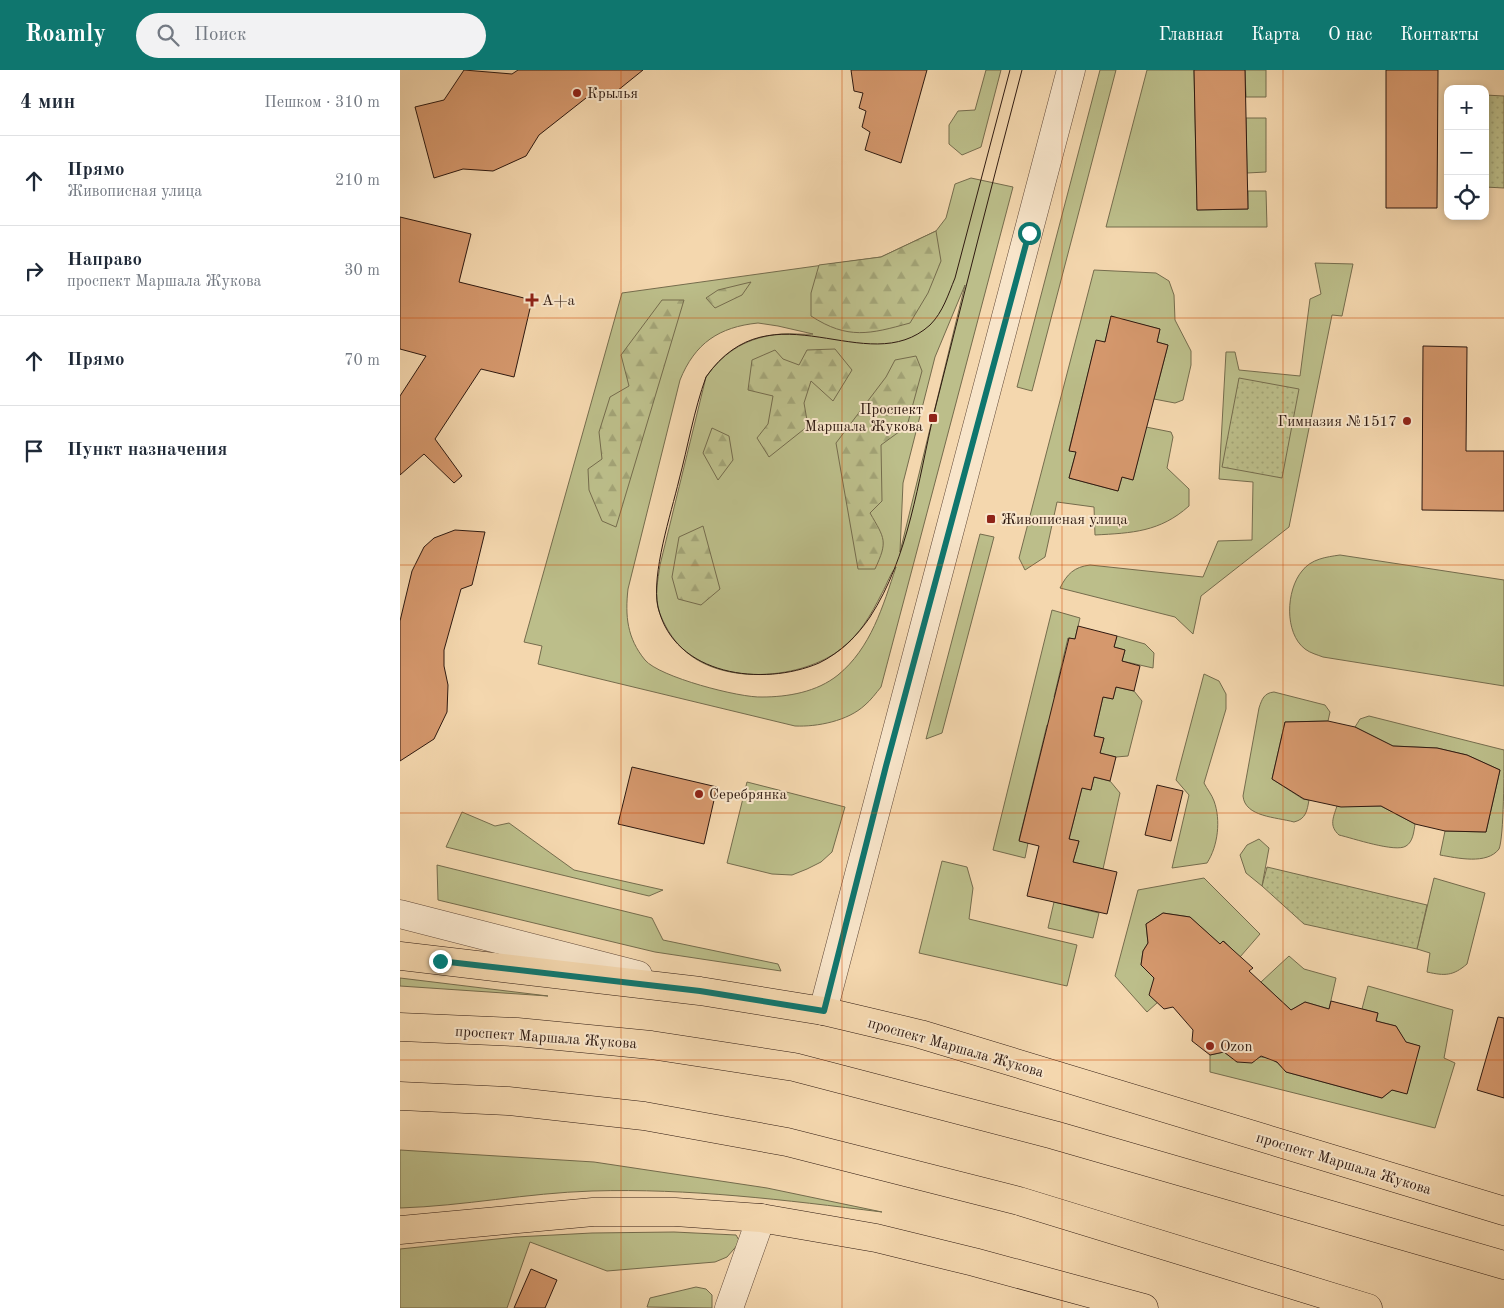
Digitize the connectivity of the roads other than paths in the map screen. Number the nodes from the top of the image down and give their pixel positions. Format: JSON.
{"nodes":[{"id":1,"x":1071,"y":70,"type":"edge"},
{"id":2,"x":400,"y":914,"type":"edge"},
{"id":3,"x":400,"y":956,"type":"edge"},
{"id":4,"x":700,"y":991,"type":"junction"},
{"id":5,"x":824,"y":1011,"type":"junction"},
{"id":6,"x":400,"y":1027,"type":"edge"},
{"id":7,"x":400,"y":1096,"type":"edge"},
{"id":8,"x":1504,"y":1211,"type":"edge"},
{"id":9,"x":761,"y":1218,"type":"junction"},
{"id":10,"x":400,"y":1230,"type":"edge"},
{"id":11,"x":1504,"y":1265,"type":"edge"},
{"id":12,"x":729,"y":1308,"type":"edge"},
{"id":13,"x":1144,"y":1308,"type":"edge"},
{"id":14,"x":1368,"y":1308,"type":"edge"}],
"edges":[{"from":1,"to":5,"type":"street"},
{"from":2,"to":4,"type":"street","name":"проспект Маршала Жукова"},
{"from":3,"to":4,"type":"main road"},
{"from":4,"to":5,"type":"main road","name":"проспект Маршала Жукова"},
{"from":5,"to":8,"type":"main road","name":"проспект Маршала Жукова"},
{"from":6,"to":11,"type":"main road","name":"проспект Маршала Жукова"},
{"from":7,"to":14,"type":"main road"},
{"from":9,"to":10,"type":"main road"},
{"from":9,"to":12,"type":"street"},
{"from":9,"to":13,"type":"main road"}]}
